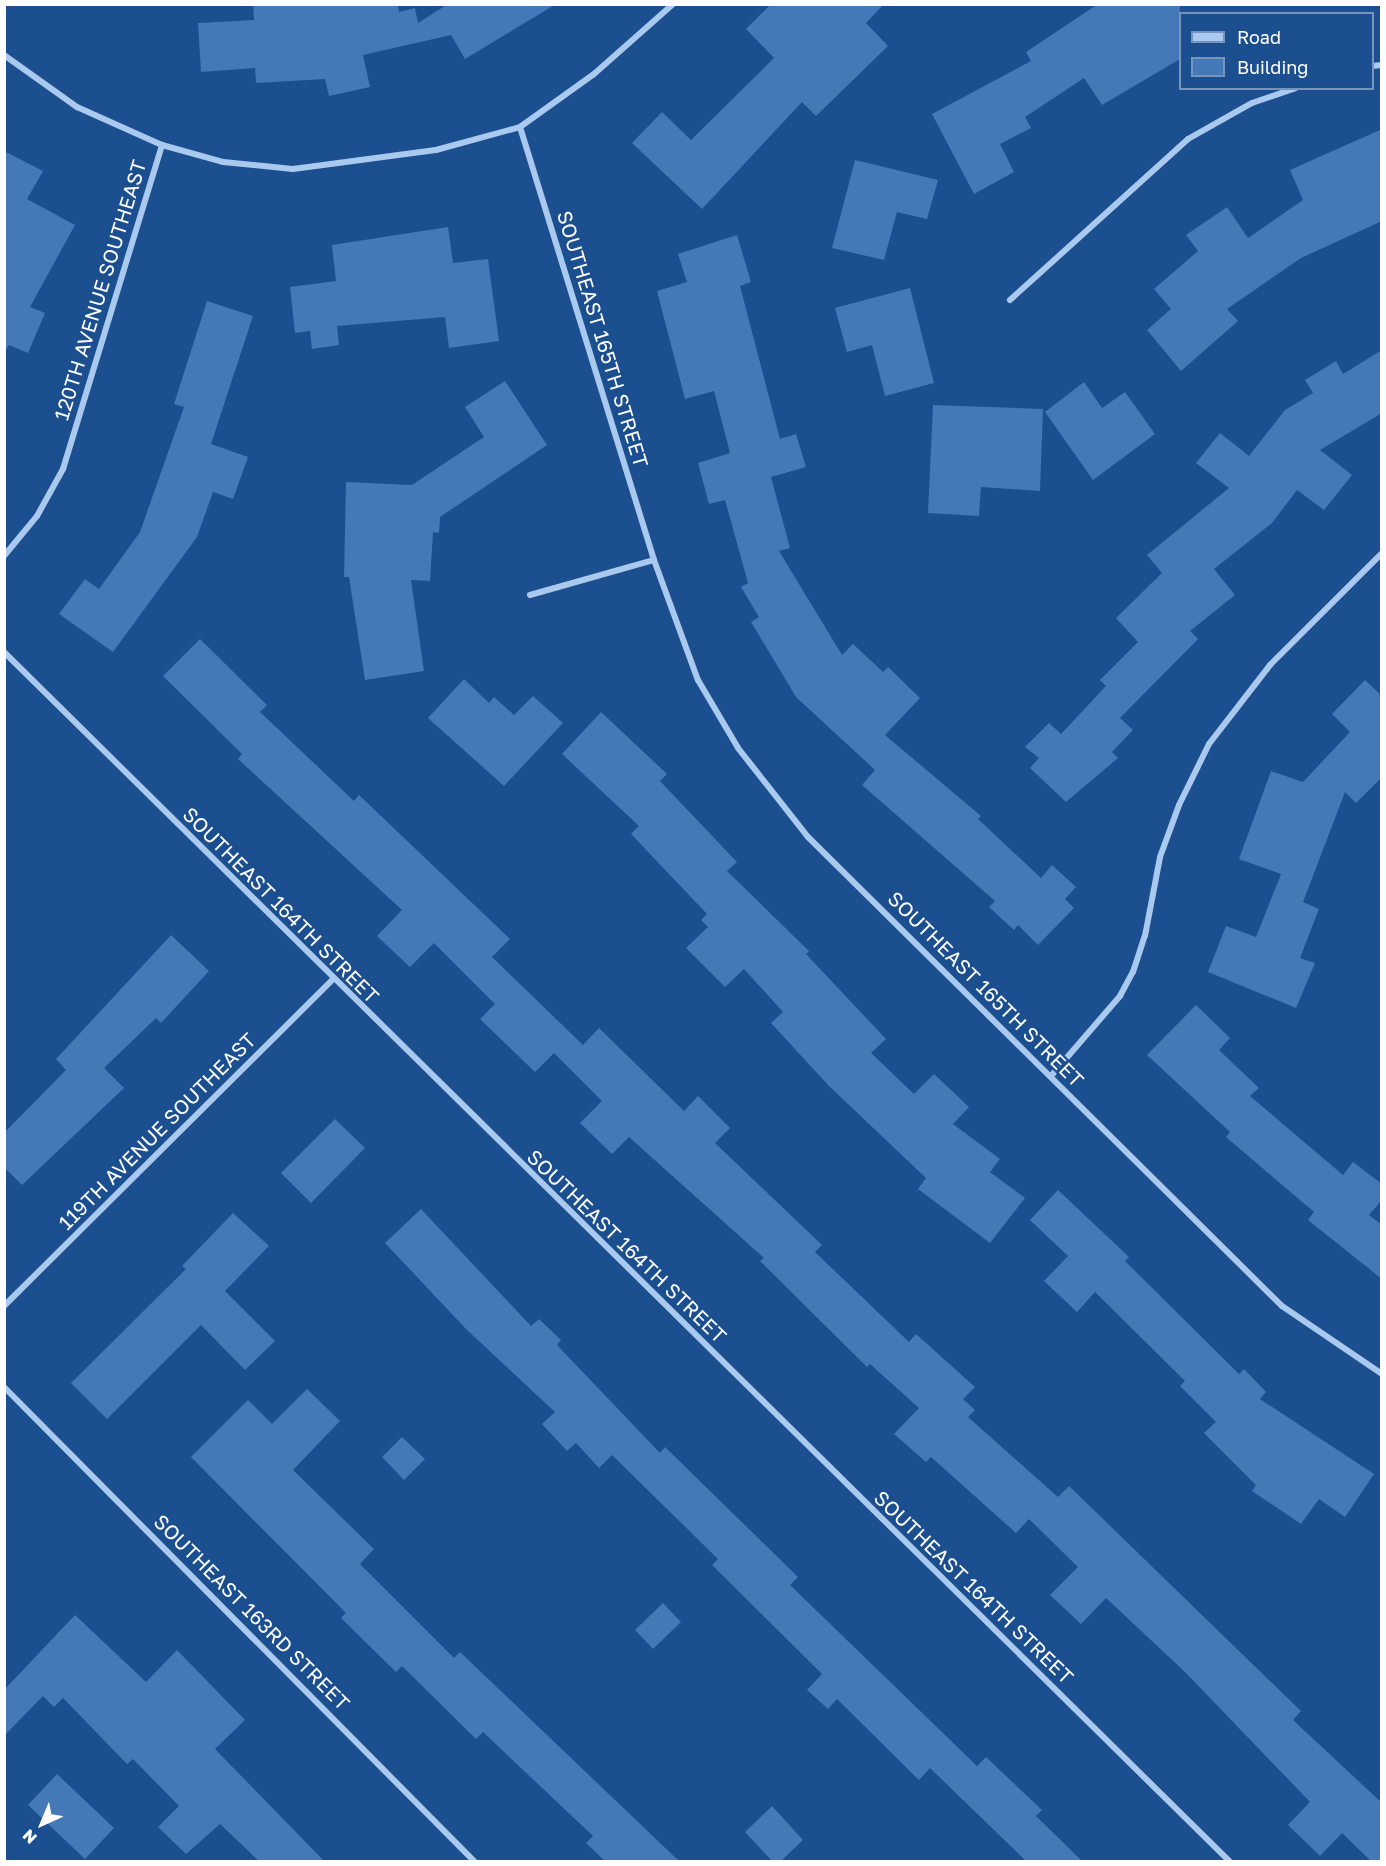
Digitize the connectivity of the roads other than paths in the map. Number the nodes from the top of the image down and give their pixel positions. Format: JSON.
{"nodes":[{"id":1,"x":673,"y":4,"type":"edge"},
{"id":2,"x":4,"y":55,"type":"edge"},
{"id":3,"x":1290,"y":90,"type":"edge"},
{"id":4,"x":520,"y":127,"type":"junction"},
{"id":5,"x":162,"y":145,"type":"junction"},
{"id":6,"x":1010,"y":300,"type":"dead end"},
{"id":7,"x":1382,"y":554,"type":"edge"},
{"id":8,"x":4,"y":556,"type":"edge"},
{"id":9,"x":654,"y":560,"type":"junction"},
{"id":10,"x":531,"y":595,"type":"dead end"},
{"id":11,"x":4,"y":652,"type":"edge"},
{"id":12,"x":332,"y":980,"type":"junction"},
{"id":13,"x":1051,"y":1076,"type":"junction"},
{"id":14,"x":4,"y":1306,"type":"edge"},
{"id":15,"x":1382,"y":1374,"type":"edge"},
{"id":16,"x":4,"y":1387,"type":"edge"},
{"id":17,"x":475,"y":1862,"type":"edge"},
{"id":18,"x":1230,"y":1862,"type":"edge"}],
"edges":[{"from":1,"to":4,"type":"street","name":"120TH AVENUE SOUTHEAST"},
{"from":2,"to":5,"type":"street"},
{"from":3,"to":6,"type":"street"},
{"from":4,"to":5,"type":"street","name":"120TH AVENUE SOUTHEAST"},
{"from":4,"to":9,"type":"street","name":"SOUTHEAST 165TH STREET"},
{"from":5,"to":8,"type":"street","name":"120TH AVENUE SOUTHEAST"},
{"from":7,"to":13,"type":"street"},
{"from":9,"to":10,"type":"street"},
{"from":9,"to":13,"type":"street","name":"SOUTHEAST 165TH STREET"},
{"from":11,"to":12,"type":"street","name":"SOUTHEAST 164TH STREET"},
{"from":12,"to":14,"type":"street","name":"119TH AVENUE SOUTHEAST"},
{"from":12,"to":18,"type":"street","name":"SOUTHEAST 164TH STREET"},
{"from":13,"to":15,"type":"street","name":"SOUTHEAST 165TH STREET"},
{"from":16,"to":17,"type":"street","name":"SOUTHEAST 163RD STREET"}]}
